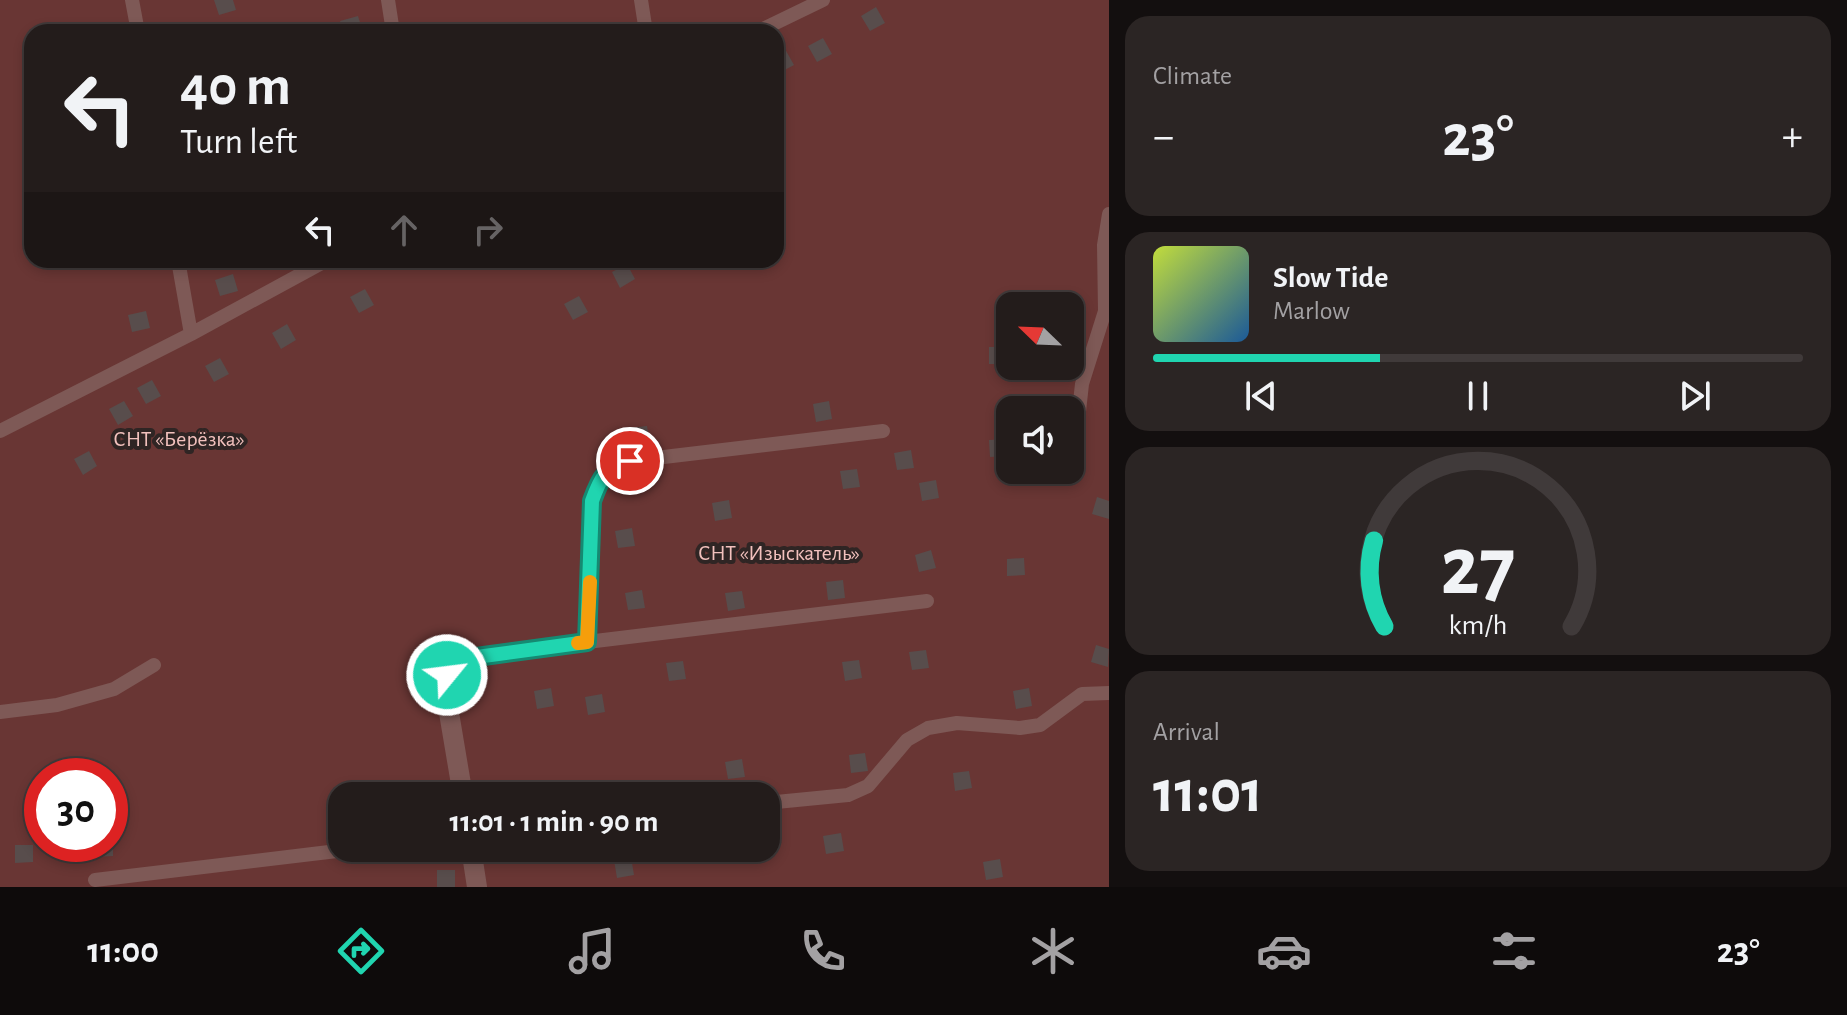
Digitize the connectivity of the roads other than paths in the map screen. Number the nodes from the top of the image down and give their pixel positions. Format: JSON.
{"nodes":[{"id":1,"x":132,"y":0,"type":"edge"},
{"id":2,"x":388,"y":0,"type":"edge"},
{"id":3,"x":641,"y":0,"type":"edge"},
{"id":4,"x":823,"y":0,"type":"edge"},
{"id":5,"x":136,"y":24,"type":"edge"},
{"id":6,"x":392,"y":24,"type":"edge"},
{"id":7,"x":645,"y":24,"type":"edge"},
{"id":8,"x":774,"y":24,"type":"edge"},
{"id":9,"x":1109,"y":214,"type":"edge"},
{"id":10,"x":179,"y":268,"type":"edge"},
{"id":11,"x":312,"y":268,"type":"edge"},
{"id":12,"x":191,"y":334,"type":"junction"},
{"id":13,"x":1081,"y":396,"type":"edge"},
{"id":14,"x":0,"y":431,"type":"edge"},
{"id":15,"x":883,"y":431,"type":"dead end"},
{"id":16,"x":927,"y":601,"type":"dead end"},
{"id":17,"x":587,"y":642,"type":"junction"},
{"id":18,"x":154,"y":665,"type":"dead end"},
{"id":19,"x":455,"y":665,"type":"joint"},
{"id":20,"x":1109,"y":693,"type":"edge"},
{"id":21,"x":0,"y":712,"type":"edge"},
{"id":22,"x":461,"y":782,"type":"edge"},
{"id":23,"x":780,"y":802,"type":"edge"},
{"id":24,"x":328,"y":852,"type":"edge"},
{"id":25,"x":473,"y":862,"type":"edge"},
{"id":26,"x":95,"y":880,"type":"dead end"},
{"id":27,"x":477,"y":887,"type":"edge"}],
"edges":[{"from":1,"to":5,"type":"lane"},
{"from":2,"to":6,"type":"lane"},
{"from":3,"to":7,"type":"lane"},
{"from":4,"to":8,"type":"lane"},
{"from":9,"to":13,"type":"lane"},
{"from":10,"to":12,"type":"lane"},
{"from":11,"to":12,"type":"lane"},
{"from":12,"to":14,"type":"lane"},
{"from":15,"to":17,"type":"lane"},
{"from":16,"to":17,"type":"lane"},
{"from":17,"to":19,"type":"lane"},
{"from":18,"to":21,"type":"lane"},
{"from":19,"to":22,"type":"street"},
{"from":20,"to":23,"type":"lane"},
{"from":24,"to":26,"type":"lane"},
{"from":25,"to":27,"type":"street"}]}
